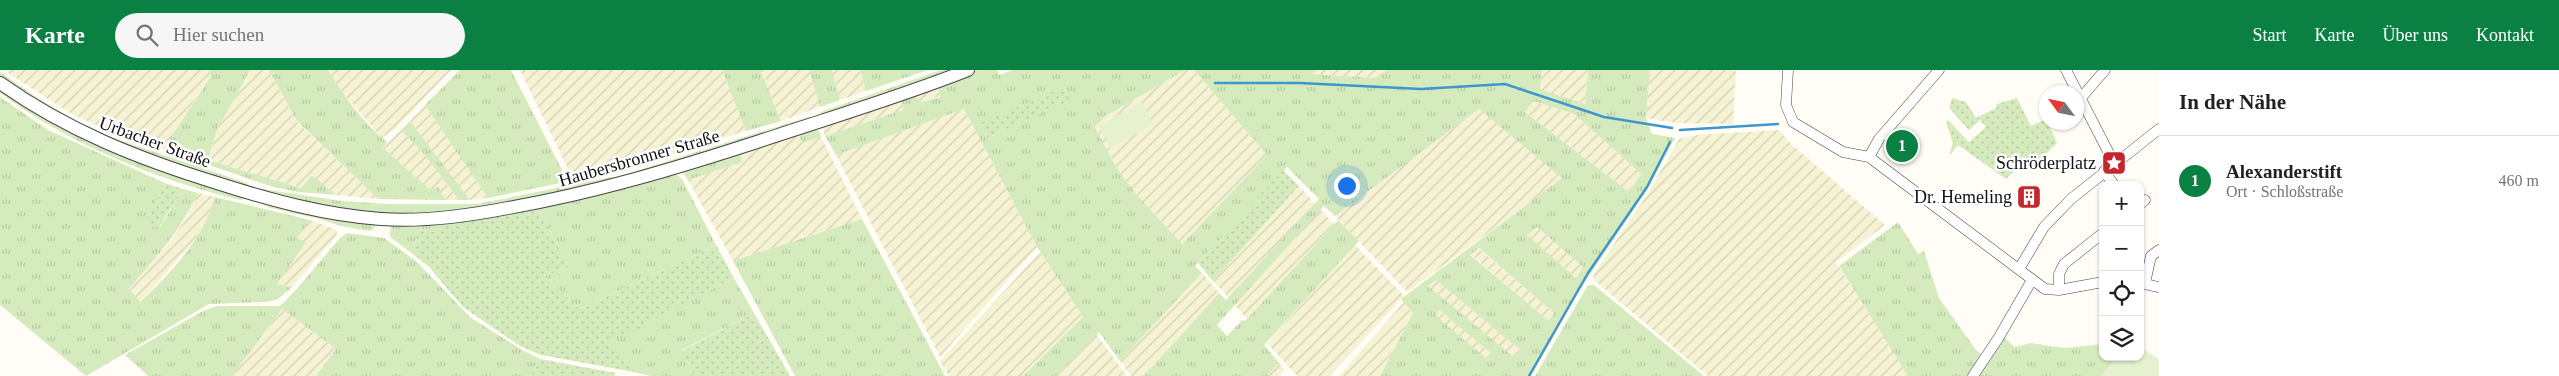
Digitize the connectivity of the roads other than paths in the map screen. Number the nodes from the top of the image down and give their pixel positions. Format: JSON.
{"nodes":[{"id":1,"x":968,"y":70,"type":"edge"},
{"id":2,"x":1788,"y":70,"type":"edge"},
{"id":3,"x":1939,"y":70,"type":"edge"},
{"id":4,"x":2066,"y":70,"type":"edge"},
{"id":5,"x":2105,"y":70,"type":"edge"},
{"id":6,"x":0,"y":83,"type":"edge"},
{"id":7,"x":2074,"y":85,"type":"edge"},
{"id":8,"x":2084,"y":94,"type":"edge"},
{"id":9,"x":2084,"y":106,"type":"edge"},
{"id":10,"x":2159,"y":129,"type":"edge"},
{"id":11,"x":1869,"y":157,"type":"junction"},
{"id":12,"x":2114,"y":163,"type":"junction"},
{"id":13,"x":2104,"y":171,"type":"junction"},
{"id":14,"x":2111,"y":181,"type":"edge"},
{"id":15,"x":309,"y":208,"type":"joint"},
{"id":16,"x":2099,"y":236,"type":"edge"},
{"id":17,"x":2159,"y":250,"type":"edge"},
{"id":18,"x":2019,"y":269,"type":"junction"},
{"id":19,"x":2144,"y":277,"type":"edge"},
{"id":20,"x":2032,"y":280,"type":"junction"},
{"id":21,"x":2099,"y":283,"type":"edge"},
{"id":22,"x":2144,"y":283,"type":"edge"},
{"id":23,"x":2159,"y":287,"type":"edge"},
{"id":24,"x":2059,"y":290,"type":"junction"},
{"id":25,"x":1973,"y":376,"type":"edge"}],
"edges":[{"from":1,"to":15,"type":"street","name":"Haubersbronner Straße"},
{"from":2,"to":11,"type":"street"},
{"from":3,"to":11,"type":"street"},
{"from":4,"to":7,"type":"street"},
{"from":5,"to":8,"type":"street"},
{"from":6,"to":15,"type":"street","name":"Urbacher Straße"},
{"from":9,"to":12,"type":"street"},
{"from":10,"to":12,"type":"street"},
{"from":11,"to":18,"type":"street"},
{"from":12,"to":13,"type":"street"},
{"from":13,"to":14,"type":"street"},
{"from":13,"to":18,"type":"street"},
{"from":16,"to":24,"type":"street"},
{"from":17,"to":19,"type":"street"},
{"from":18,"to":20,"type":"street"},
{"from":20,"to":24,"type":"street"},
{"from":20,"to":25,"type":"street"},
{"from":21,"to":24,"type":"street"},
{"from":22,"to":23,"type":"street"}]}
